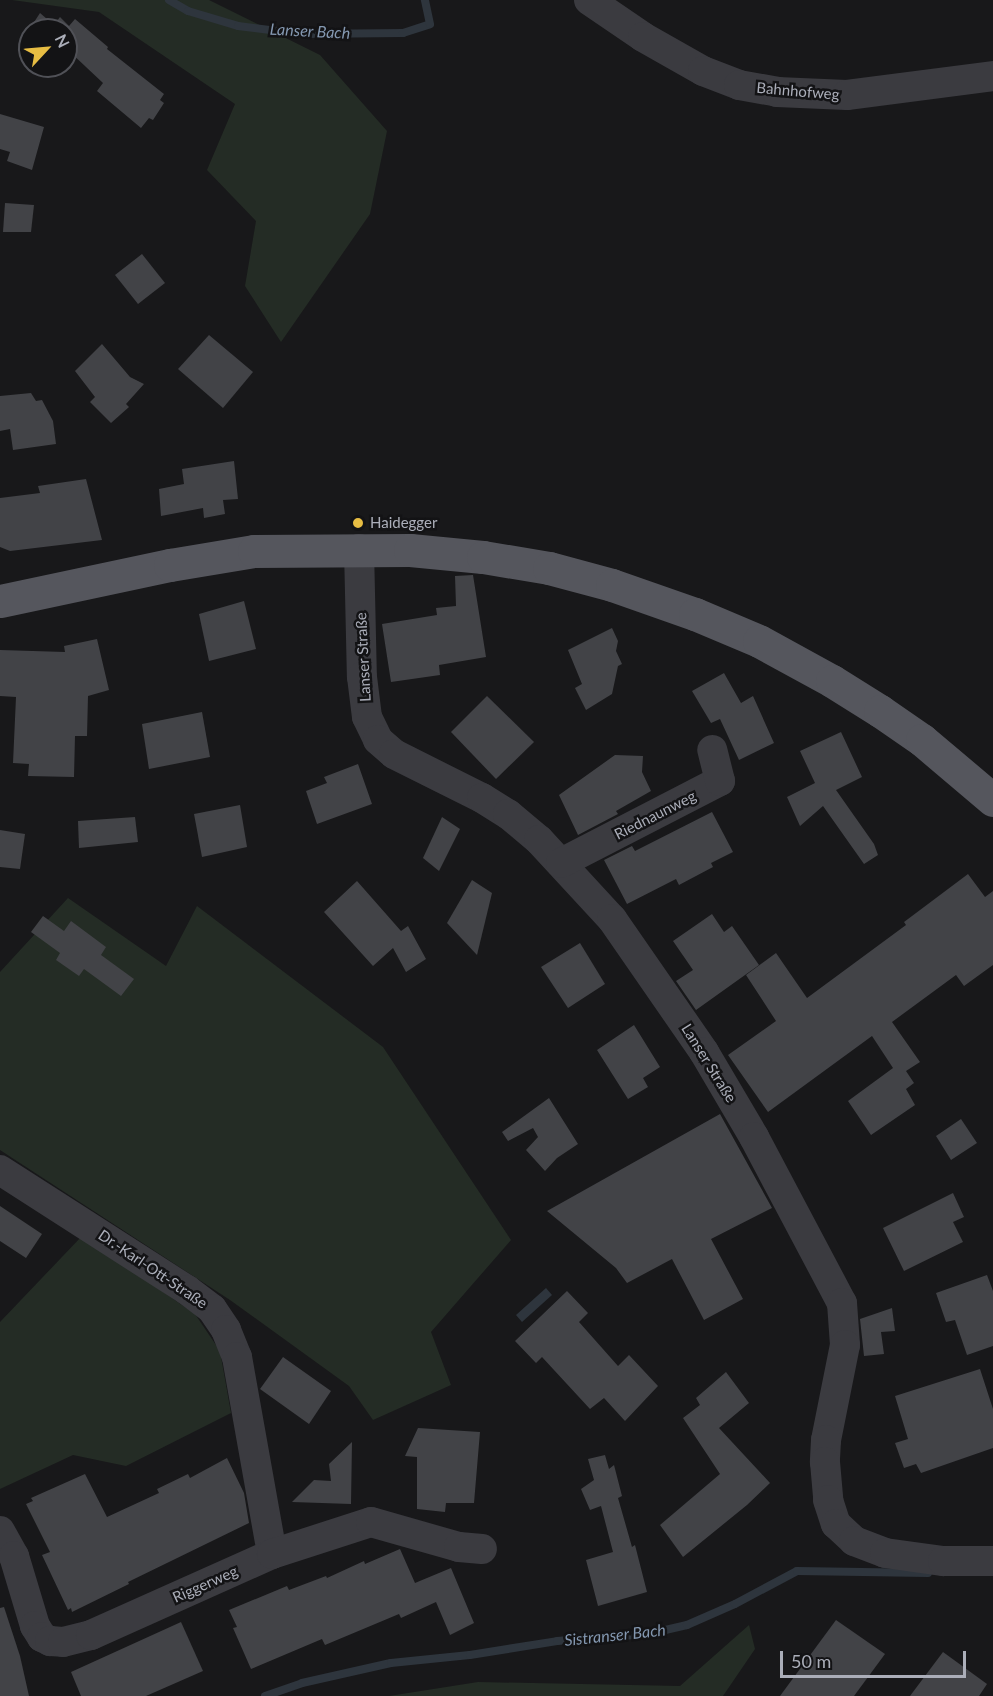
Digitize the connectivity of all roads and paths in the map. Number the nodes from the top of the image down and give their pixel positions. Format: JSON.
{"nodes":[{"id":1,"x":589,"y":0,"type":"edge"},
{"id":2,"x":993,"y":76,"type":"edge"},
{"id":3,"x":359,"y":549,"type":"junction"},
{"id":4,"x":0,"y":601,"type":"edge"},
{"id":5,"x":712,"y":750,"type":"dead end"},
{"id":6,"x":993,"y":800,"type":"edge"},
{"id":7,"x":561,"y":863,"type":"junction"},
{"id":8,"x":0,"y":1170,"type":"edge"},
{"id":9,"x":0,"y":1531,"type":"edge"},
{"id":10,"x":482,"y":1549,"type":"dead end"},
{"id":11,"x":272,"y":1554,"type":"junction"},
{"id":12,"x":993,"y":1561,"type":"edge"}],
"edges":[{"from":1,"to":2,"type":"street","name":"Bahnhofweg"},
{"from":3,"to":4,"type":"main road"},
{"from":3,"to":6,"type":"main road"},
{"from":3,"to":7,"type":"street","name":"Lanser Straße"},
{"from":5,"to":7,"type":"street","name":"Riednaunweg"},
{"from":7,"to":12,"type":"street","name":"Lanser Straße"},
{"from":8,"to":11,"type":"street","name":"Dr.-Karl-Ott-Straße"},
{"from":9,"to":11,"type":"street","name":"Riggerweg"},
{"from":10,"to":11,"type":"street","name":"Riggerweg"}]}
